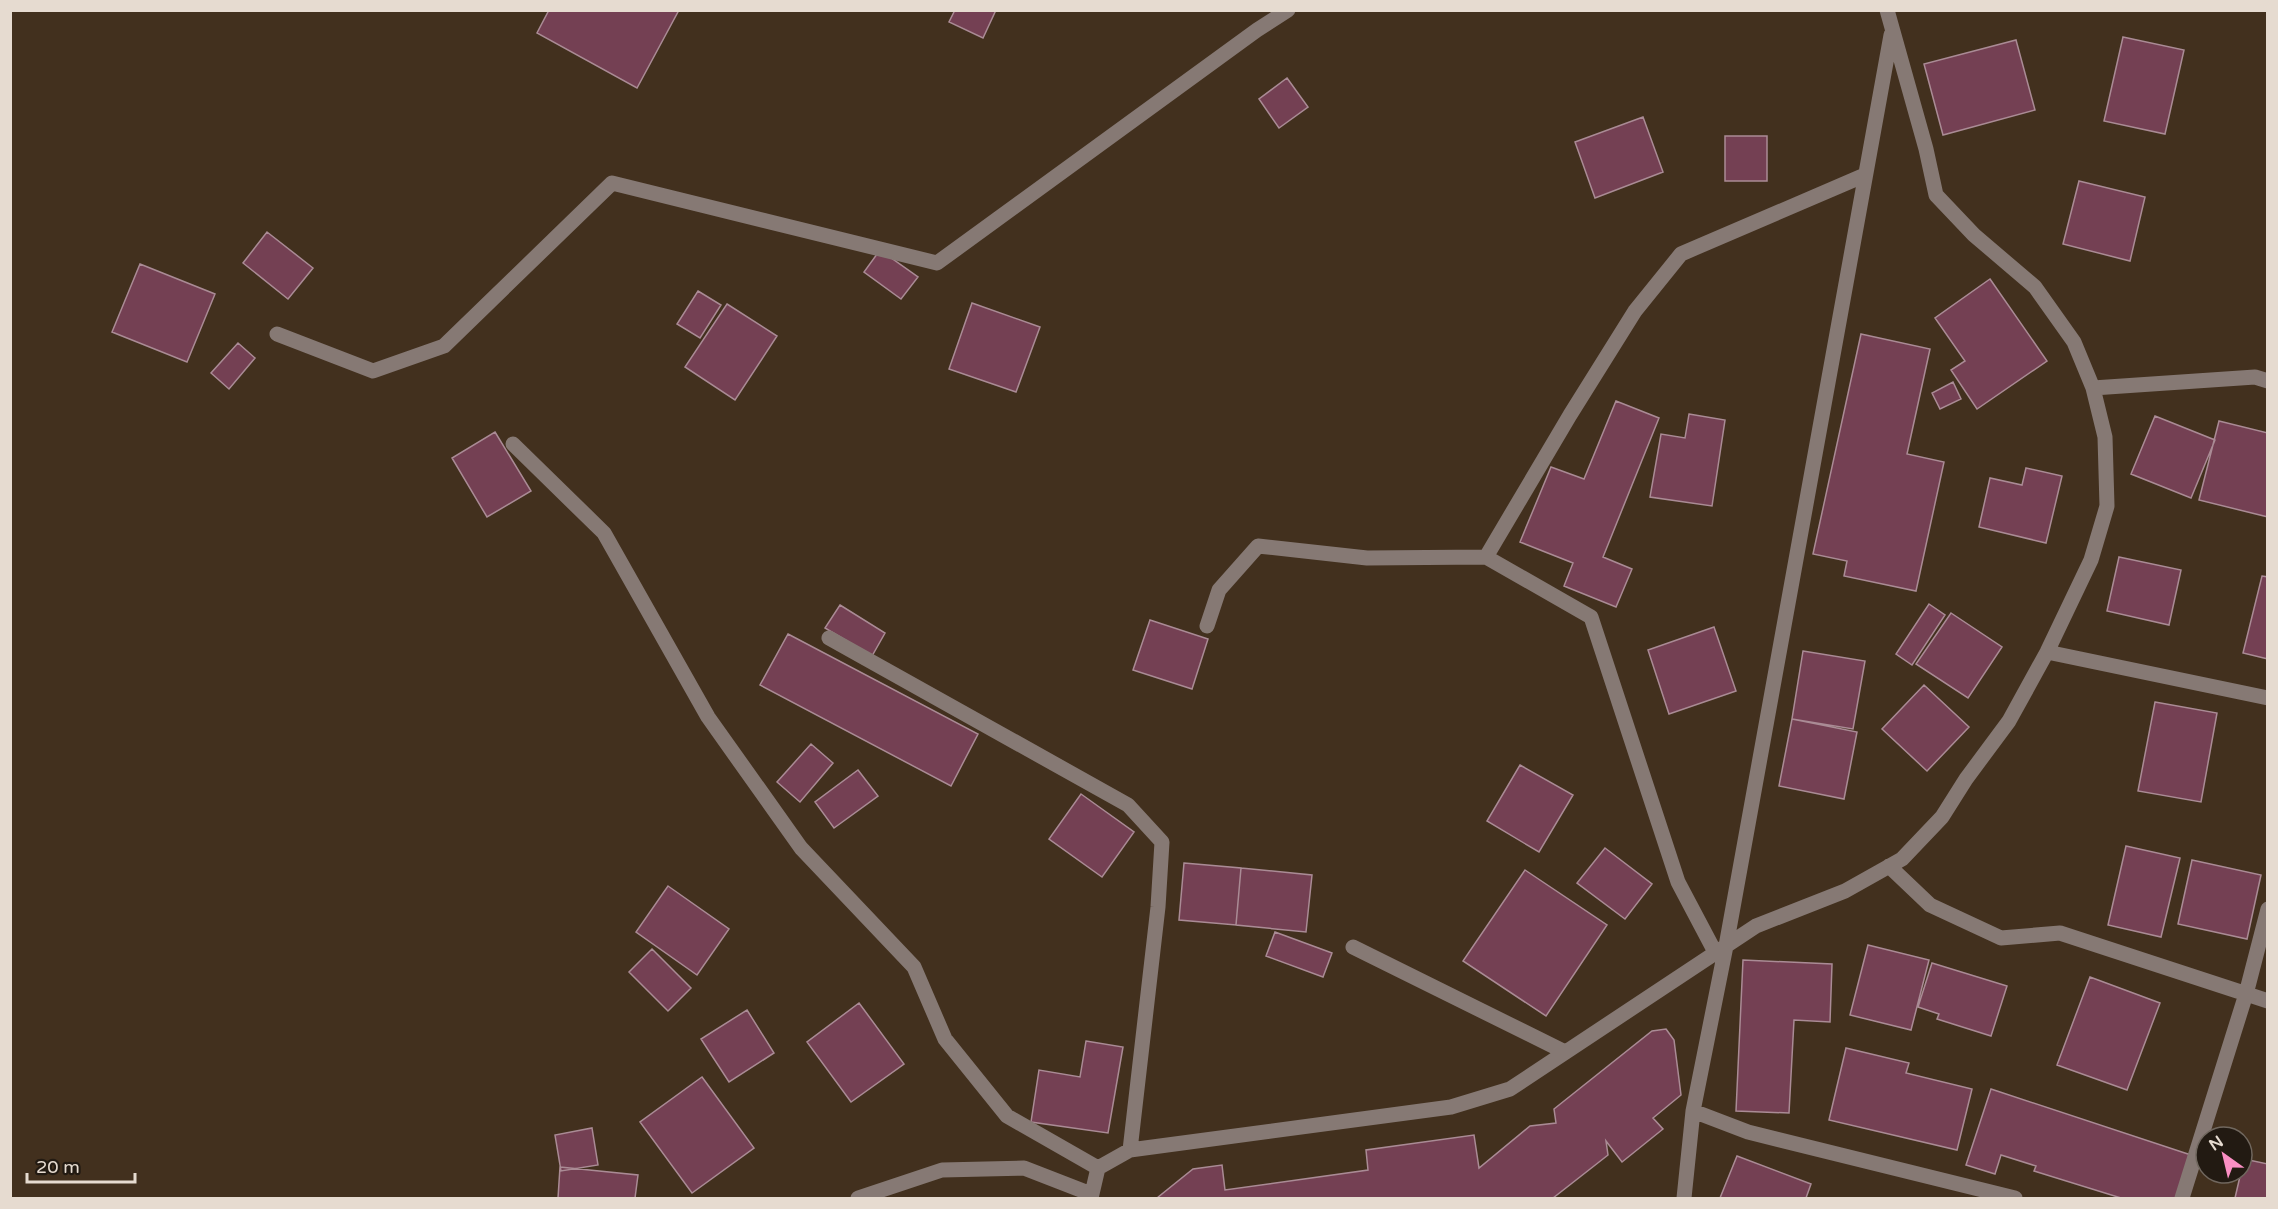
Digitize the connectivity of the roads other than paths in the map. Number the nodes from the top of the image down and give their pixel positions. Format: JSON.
{"nodes":[{"id":1,"x":1288,"y":10,"type":"edge"},
{"id":2,"x":1887,"y":10,"type":"edge"},
{"id":3,"x":1891,"y":33,"type":"junction"},
{"id":4,"x":1865,"y":175,"type":"junction"},
{"id":5,"x":277,"y":334,"type":"dead end"},
{"id":6,"x":2268,"y":381,"type":"edge"},
{"id":7,"x":2093,"y":388,"type":"junction"},
{"id":8,"x":513,"y":444,"type":"dead end"},
{"id":9,"x":1486,"y":557,"type":"junction"},
{"id":10,"x":1207,"y":626,"type":"dead end"},
{"id":11,"x":829,"y":638,"type":"dead end"},
{"id":12,"x":2047,"y":652,"type":"junction"},
{"id":13,"x":2268,"y":698,"type":"edge"},
{"id":14,"x":1889,"y":866,"type":"junction"},
{"id":15,"x":2268,"y":909,"type":"edge"},
{"id":16,"x":1353,"y":947,"type":"dead end"},
{"id":17,"x":1721,"y":949,"type":"junction"},
{"id":18,"x":2246,"y":994,"type":"junction"},
{"id":19,"x":2268,"y":1001,"type":"edge"},
{"id":20,"x":1565,"y":1052,"type":"junction"},
{"id":21,"x":1693,"y":1111,"type":"junction"},
{"id":22,"x":1130,"y":1150,"type":"junction"},
{"id":23,"x":1098,"y":1168,"type":"junction"},
{"id":24,"x":1091,"y":1196,"type":"edge"},
{"id":25,"x":858,"y":1198,"type":"edge"},
{"id":26,"x":1684,"y":1198,"type":"edge"},
{"id":27,"x":2015,"y":1198,"type":"edge"},
{"id":28,"x":2182,"y":1198,"type":"edge"}],
"edges":[{"from":1,"to":5,"type":"street"},
{"from":2,"to":3,"type":"street"},
{"from":3,"to":4,"type":"street"},
{"from":3,"to":7,"type":"street"},
{"from":4,"to":9,"type":"street"},
{"from":4,"to":17,"type":"street"},
{"from":6,"to":7,"type":"street"},
{"from":7,"to":12,"type":"street"},
{"from":8,"to":23,"type":"street"},
{"from":9,"to":10,"type":"street"},
{"from":9,"to":17,"type":"street"},
{"from":11,"to":22,"type":"street"},
{"from":12,"to":13,"type":"street"},
{"from":12,"to":14,"type":"street"},
{"from":14,"to":17,"type":"street"},
{"from":14,"to":18,"type":"street"},
{"from":15,"to":18,"type":"street"},
{"from":16,"to":20,"type":"street"},
{"from":17,"to":20,"type":"street"},
{"from":17,"to":21,"type":"street"},
{"from":18,"to":19,"type":"street"},
{"from":18,"to":28,"type":"street"},
{"from":20,"to":22,"type":"street"},
{"from":21,"to":26,"type":"street"},
{"from":21,"to":27,"type":"street"},
{"from":22,"to":23,"type":"street"},
{"from":23,"to":24,"type":"street"},
{"from":24,"to":25,"type":"street"}]}
